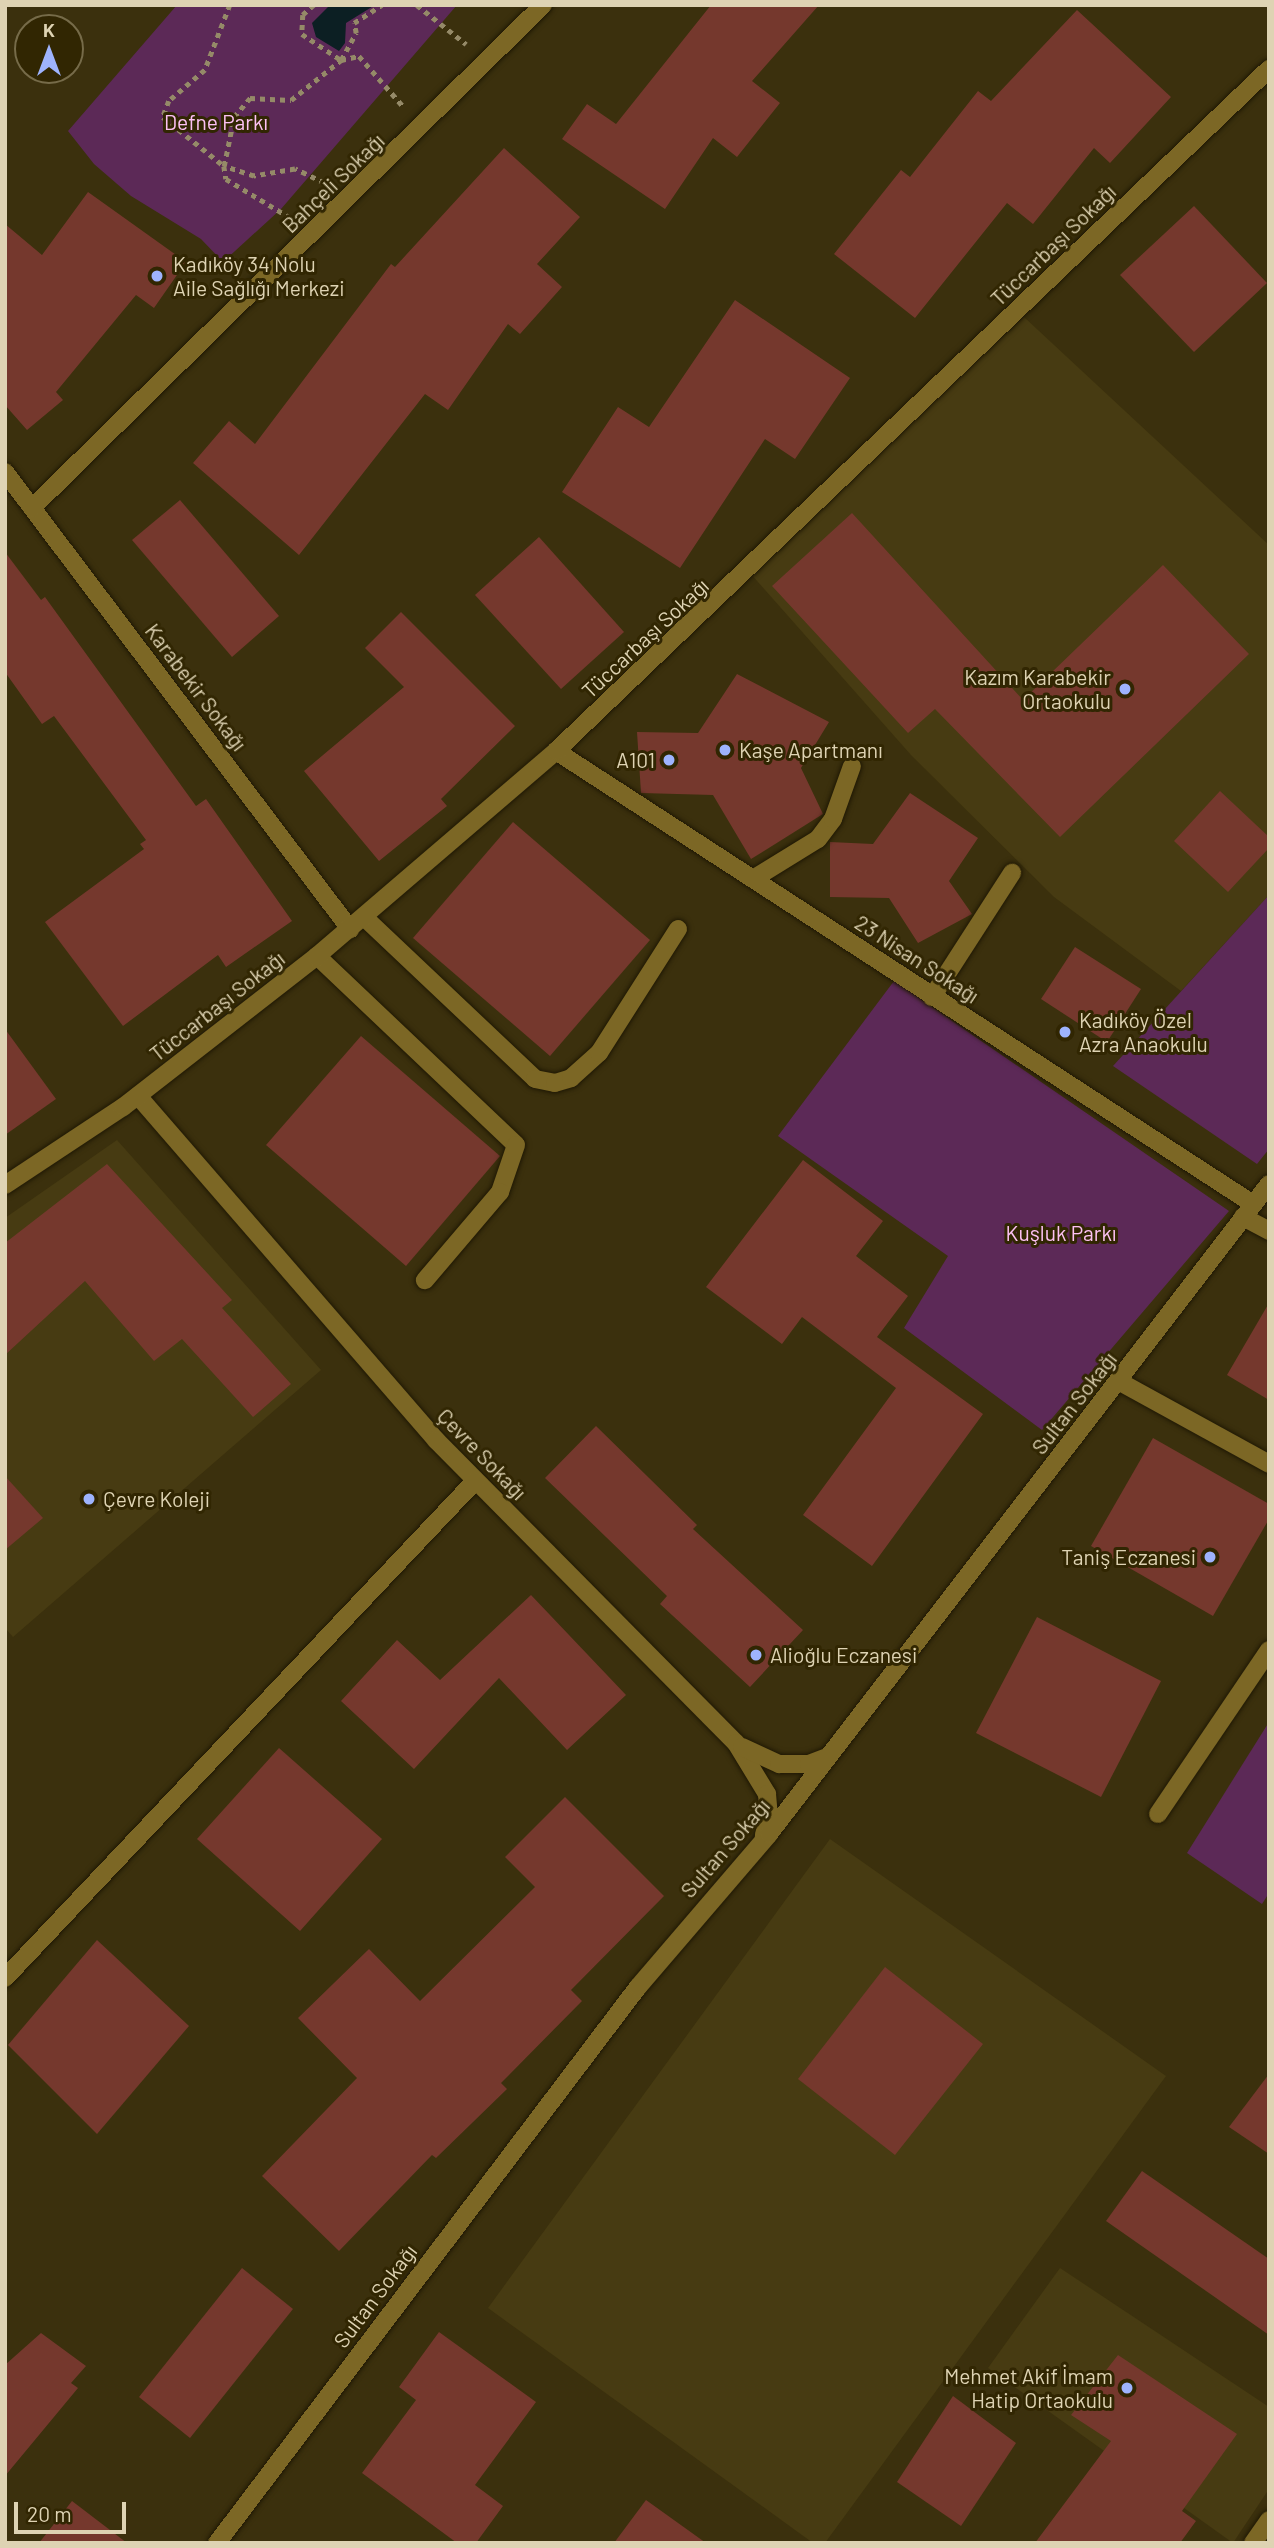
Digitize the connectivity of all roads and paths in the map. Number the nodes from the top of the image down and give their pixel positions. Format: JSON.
{"nodes":[{"id":1,"x":230,"y":5,"type":"edge"},
{"id":2,"x":314,"y":5,"type":"edge"},
{"id":3,"x":382,"y":5,"type":"edge"},
{"id":4,"x":417,"y":5,"type":"edge"},
{"id":5,"x":543,"y":5,"type":"edge"},
{"id":6,"x":341,"y":60,"type":"junction"},
{"id":7,"x":489,"y":62,"type":"junction"},
{"id":8,"x":1269,"y":68,"type":"edge"},
{"id":9,"x":423,"y":127,"type":"junction"},
{"id":10,"x":224,"y":166,"type":"junction"},
{"id":11,"x":351,"y":197,"type":"junction"},
{"id":12,"x":314,"y":233,"type":"junction"},
{"id":13,"x":5,"y":472,"type":"edge"},
{"id":14,"x":33,"y":508,"type":"junction"},
{"id":15,"x":556,"y":751,"type":"junction"},
{"id":16,"x":852,"y":766,"type":"dead end"},
{"id":17,"x":1012,"y":873,"type":"dead end"},
{"id":18,"x":752,"y":879,"type":"junction"},
{"id":19,"x":358,"y":924,"type":"junction"},
{"id":20,"x":678,"y":929,"type":"dead end"},
{"id":21,"x":317,"y":956,"type":"junction"},
{"id":22,"x":932,"y":997,"type":"junction"},
{"id":23,"x":138,"y":1096,"type":"junction"},
{"id":24,"x":1269,"y":1184,"type":"edge"},
{"id":25,"x":5,"y":1185,"type":"edge"},
{"id":26,"x":1248,"y":1211,"type":"junction"},
{"id":27,"x":1269,"y":1231,"type":"edge"},
{"id":28,"x":425,"y":1280,"type":"dead end"},
{"id":29,"x":1120,"y":1382,"type":"junction"},
{"id":30,"x":1269,"y":1464,"type":"edge"},
{"id":31,"x":475,"y":1481,"type":"junction"},
{"id":32,"x":1269,"y":1650,"type":"edge"},
{"id":33,"x":736,"y":1743,"type":"junction"},
{"id":34,"x":828,"y":1755,"type":"junction"},
{"id":35,"x":1158,"y":1814,"type":"dead end"},
{"id":36,"x":760,"y":1845,"type":"junction"},
{"id":37,"x":5,"y":1978,"type":"edge"},
{"id":38,"x":1269,"y":2520,"type":"edge"},
{"id":39,"x":217,"y":2543,"type":"edge"},
{"id":40,"x":1254,"y":2543,"type":"edge"}],
"edges":[{"from":1,"to":10,"type":"path"},
{"from":2,"to":6,"type":"path"},
{"from":3,"to":6,"type":"path"},
{"from":4,"to":7,"type":"path"},
{"from":5,"to":7,"type":"street","name":"Bahçeli Sokağı"},
{"from":6,"to":9,"type":"path"},
{"from":6,"to":10,"type":"path"},
{"from":7,"to":9,"type":"street","name":"Bahçeli Sokağı"},
{"from":8,"to":15,"type":"street","name":"Tüccarbaşı Sokağı"},
{"from":9,"to":11,"type":"street","name":"Bahçeli Sokağı"},
{"from":10,"to":11,"type":"path"},
{"from":10,"to":12,"type":"path"},
{"from":11,"to":12,"type":"street","name":"Bahçeli Sokağı"},
{"from":12,"to":14,"type":"street","name":"Bahçeli Sokağı"},
{"from":13,"to":14,"type":"street","name":"Karabekir Sokağı"},
{"from":14,"to":19,"type":"street","name":"Karabekir Sokağı"},
{"from":15,"to":18,"type":"street","name":"23 Nisan Sokağı"},
{"from":15,"to":19,"type":"street","name":"Tüccarbaşı Sokağı"},
{"from":16,"to":18,"type":"street"},
{"from":17,"to":22,"type":"street"},
{"from":18,"to":22,"type":"street","name":"23 Nisan Sokağı"},
{"from":19,"to":20,"type":"street","name":"Karabekir Sokağı"},
{"from":19,"to":21,"type":"street","name":"Tüccarbaşı Sokağı"},
{"from":21,"to":23,"type":"street","name":"Tüccarbaşı Sokağı"},
{"from":21,"to":28,"type":"street"},
{"from":22,"to":26,"type":"street","name":"23 Nisan Sokağı"},
{"from":23,"to":25,"type":"street","name":"Tüccarbaşı Sokağı"},
{"from":23,"to":31,"type":"street","name":"Çevre Sokağı"},
{"from":24,"to":26,"type":"street","name":"Sultan Sokağı"},
{"from":26,"to":27,"type":"street","name":"23 Nisan Sokağı"},
{"from":26,"to":29,"type":"street","name":"Sultan Sokağı"},
{"from":29,"to":30,"type":"street"},
{"from":29,"to":34,"type":"street","name":"Sultan Sokağı"},
{"from":31,"to":33,"type":"street","name":"Çevre Sokağı"},
{"from":31,"to":37,"type":"street"},
{"from":32,"to":35,"type":"street"},
{"from":33,"to":34,"type":"street"},
{"from":33,"to":36,"type":"street","name":"Çevre Sokağı"},
{"from":34,"to":36,"type":"street","name":"Sultan Sokağı"},
{"from":36,"to":39,"type":"street","name":"Sultan Sokağı"},
{"from":38,"to":40,"type":"street"}]}
